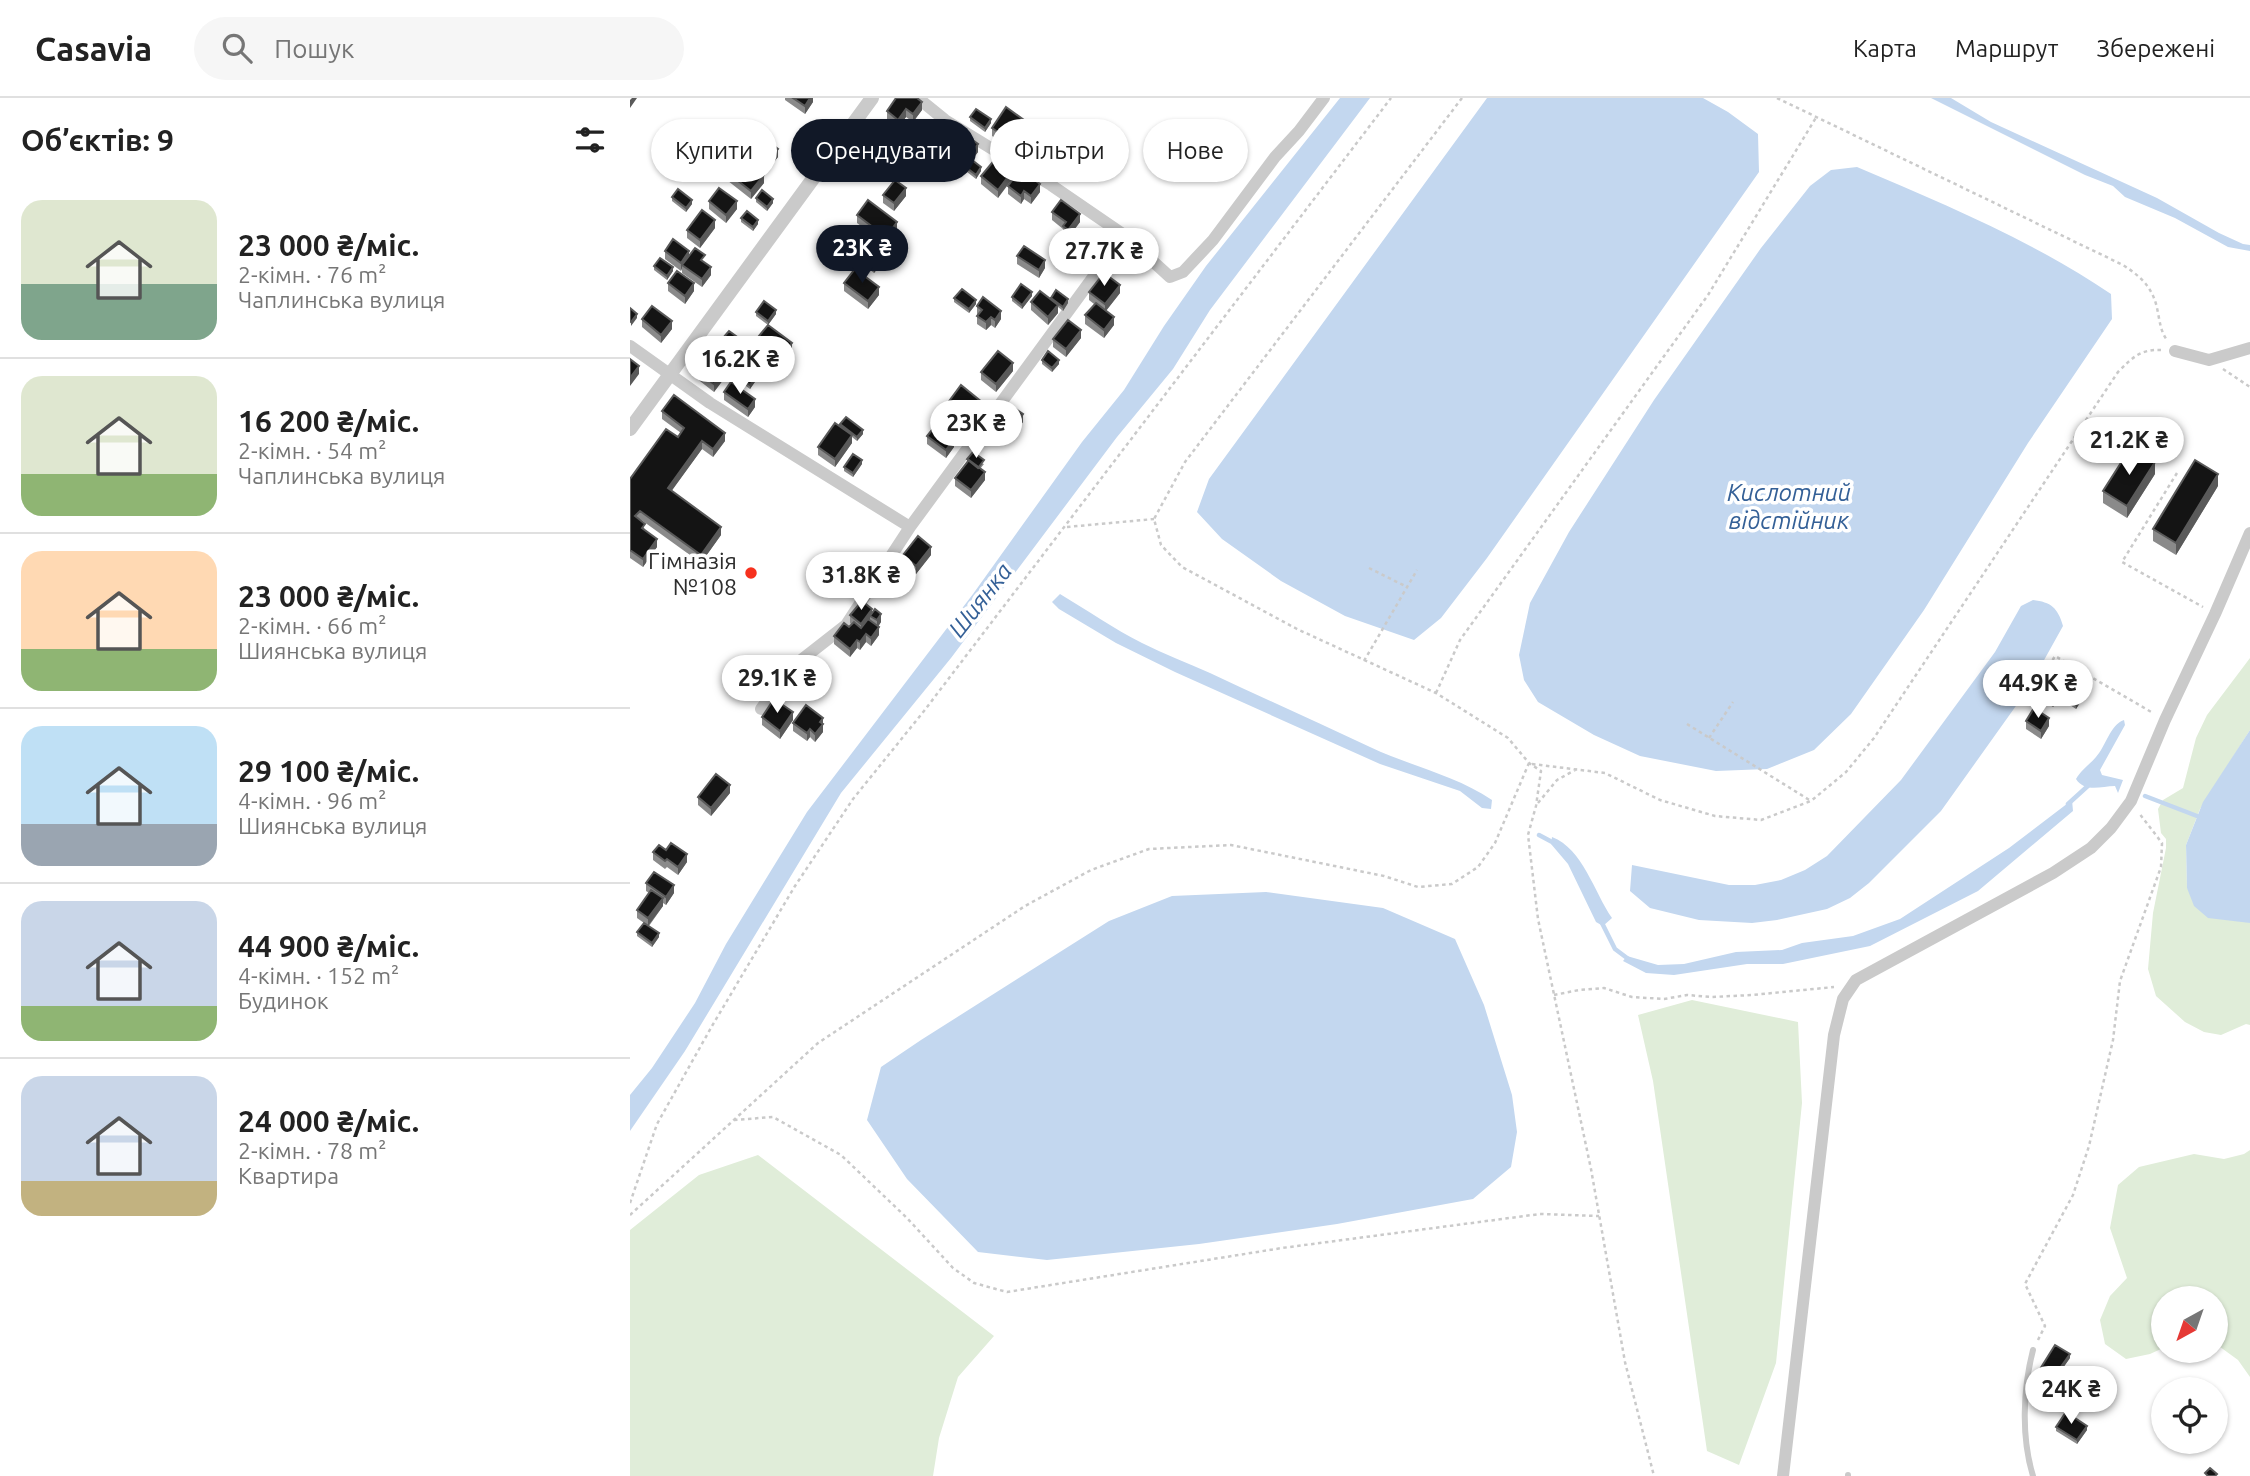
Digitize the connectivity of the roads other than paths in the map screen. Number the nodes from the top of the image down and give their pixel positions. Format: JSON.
{"nodes":[{"id":1,"x":872,"y":98,"type":"edge"},
{"id":2,"x":918,"y":98,"type":"edge"},
{"id":3,"x":1324,"y":98,"type":"edge"},
{"id":4,"x":1124,"y":235,"type":"junction"},
{"id":5,"x":630,"y":346,"type":"edge"},
{"id":6,"x":2250,"y":348,"type":"edge"},
{"id":7,"x":2175,"y":351,"type":"road end"},
{"id":8,"x":670,"y":375,"type":"junction"},
{"id":9,"x":630,"y":429,"type":"edge"},
{"id":10,"x":910,"y":527,"type":"junction"},
{"id":11,"x":2250,"y":533,"type":"edge"},
{"id":12,"x":761,"y":709,"type":"dead end"},
{"id":13,"x":2033,"y":1350,"type":"road end"},
{"id":14,"x":1783,"y":1476,"type":"edge"},
{"id":15,"x":2033,"y":1476,"type":"edge"}],
"edges":[{"from":1,"to":8,"type":"street"},
{"from":2,"to":4,"type":"street"},
{"from":3,"to":4,"type":"street"},
{"from":4,"to":10,"type":"street"},
{"from":5,"to":8,"type":"street"},
{"from":6,"to":7,"type":"street"},
{"from":8,"to":9,"type":"street"},
{"from":8,"to":10,"type":"street"},
{"from":10,"to":12,"type":"street"},
{"from":11,"to":14,"type":"street"},
{"from":13,"to":15,"type":"lane"}]}
